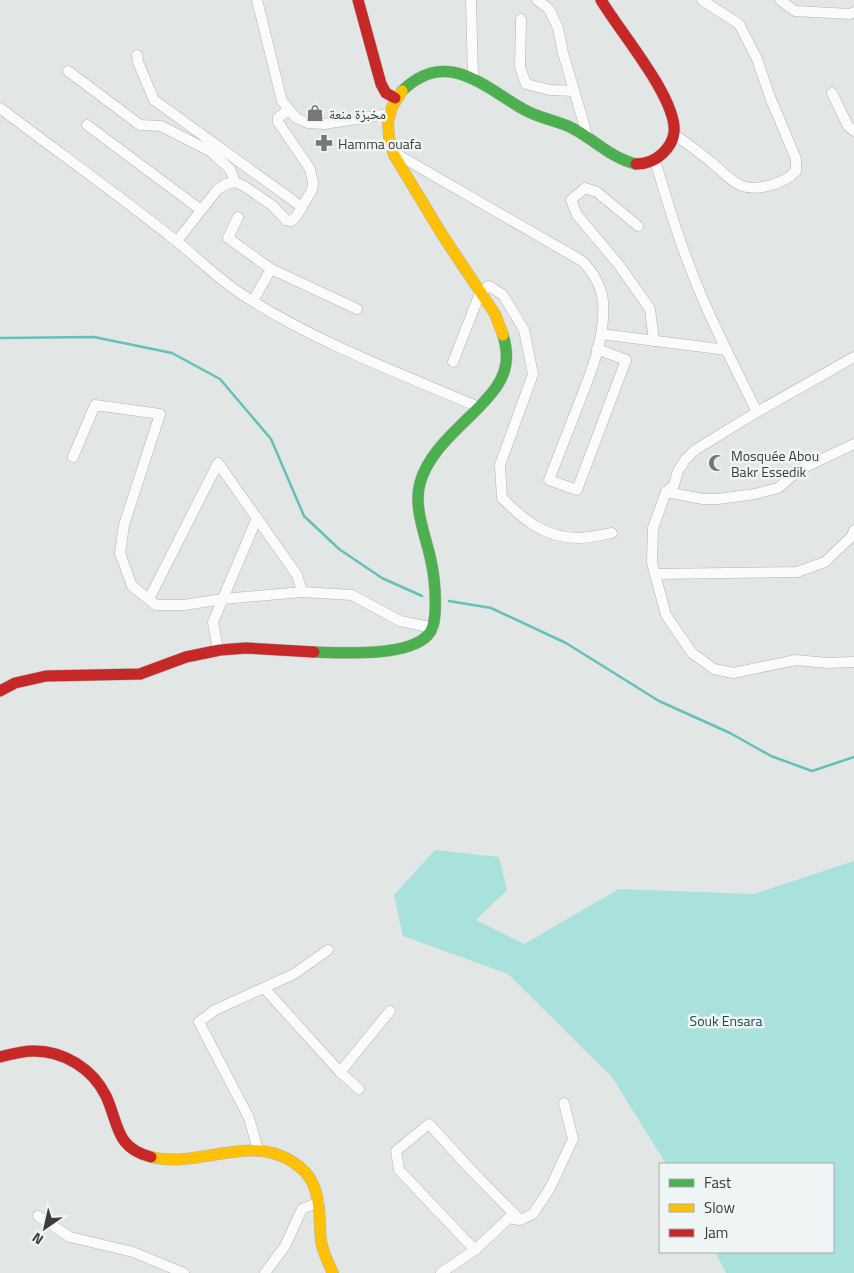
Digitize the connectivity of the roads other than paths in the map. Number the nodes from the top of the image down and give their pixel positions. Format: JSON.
{"nodes":[{"id":1,"x":257,"y":0,"type":"edge"},
{"id":2,"x":358,"y":0,"type":"edge"},
{"id":3,"x":471,"y":0,"type":"edge"},
{"id":4,"x":537,"y":0,"type":"edge"},
{"id":5,"x":601,"y":0,"type":"edge"},
{"id":6,"x":702,"y":0,"type":"edge"},
{"id":7,"x":780,"y":0,"type":"edge"},
{"id":8,"x":854,"y":12,"type":"edge"},
{"id":9,"x":522,"y":19,"type":"dead end"},
{"id":10,"x":137,"y":55,"type":"dead end"},
{"id":11,"x":68,"y":71,"type":"dead end"},
{"id":12,"x":473,"y":77,"type":"junction"},
{"id":13,"x":574,"y":91,"type":"junction"},
{"id":14,"x":832,"y":93,"type":"dead end"},
{"id":15,"x":395,"y":98,"type":"junction"},
{"id":16,"x":0,"y":108,"type":"edge"},
{"id":17,"x":288,"y":110,"type":"junction"},
{"id":18,"x":388,"y":114,"type":"junction"},
{"id":19,"x":87,"y":125,"type":"dead end"},
{"id":20,"x":854,"y":131,"type":"edge"},
{"id":21,"x":674,"y":134,"type":"junction"},
{"id":22,"x":588,"y":138,"type":"junction"},
{"id":23,"x":393,"y":152,"type":"junction"},
{"id":24,"x":655,"y":160,"type":"junction"},
{"id":25,"x":235,"y":182,"type":"junction"},
{"id":26,"x":302,"y":207,"type":"junction"},
{"id":27,"x":201,"y":210,"type":"junction"},
{"id":28,"x":238,"y":217,"type":"dead end"},
{"id":29,"x":638,"y":226,"type":"dead end"},
{"id":30,"x":177,"y":241,"type":"junction"},
{"id":31,"x":271,"y":269,"type":"junction"},
{"id":32,"x":480,"y":293,"type":"junction"},
{"id":33,"x":253,"y":301,"type":"junction"},
{"id":34,"x":357,"y":309,"type":"dead end"},
{"id":35,"x":601,"y":334,"type":"junction"},
{"id":36,"x":654,"y":341,"type":"junction"},
{"id":37,"x":597,"y":349,"type":"junction"},
{"id":38,"x":727,"y":350,"type":"junction"},
{"id":39,"x":854,"y":357,"type":"edge"},
{"id":40,"x":453,"y":362,"type":"dead end"},
{"id":41,"x":479,"y":407,"type":"junction"},
{"id":42,"x":757,"y":412,"type":"junction"},
{"id":43,"x":854,"y":444,"type":"edge"},
{"id":44,"x":73,"y":457,"type":"dead end"},
{"id":45,"x":666,"y":492,"type":"junction"},
{"id":46,"x":257,"y":518,"type":"junction"},
{"id":47,"x":854,"y":530,"type":"edge"},
{"id":48,"x":612,"y":533,"type":"dead end"},
{"id":49,"x":655,"y":574,"type":"junction"},
{"id":50,"x":302,"y":592,"type":"junction"},
{"id":51,"x":149,"y":599,"type":"junction"},
{"id":52,"x":223,"y":600,"type":"junction"},
{"id":53,"x":434,"y":628,"type":"junction"},
{"id":54,"x":218,"y":650,"type":"junction"},
{"id":55,"x":854,"y":662,"type":"edge"},
{"id":56,"x":0,"y":691,"type":"edge"},
{"id":57,"x":328,"y":950,"type":"dead end"},
{"id":58,"x":264,"y":988,"type":"junction"},
{"id":59,"x":390,"y":1011,"type":"dead end"},
{"id":60,"x":0,"y":1057,"type":"edge"},
{"id":61,"x":340,"y":1072,"type":"junction"},
{"id":62,"x":359,"y":1089,"type":"dead end"},
{"id":63,"x":564,"y":1103,"type":"dead end"},
{"id":64,"x":258,"y":1150,"type":"junction"},
{"id":65,"x":319,"y":1202,"type":"junction"},
{"id":66,"x":38,"y":1216,"type":"dead end"},
{"id":67,"x":520,"y":1220,"type":"junction"},
{"id":68,"x":475,"y":1250,"type":"junction"},
{"id":69,"x":184,"y":1273,"type":"edge"},
{"id":70,"x":265,"y":1273,"type":"edge"},
{"id":71,"x":333,"y":1273,"type":"edge"},
{"id":72,"x":441,"y":1273,"type":"edge"}],
"edges":[{"from":1,"to":17,"type":"street"},
{"from":2,"to":15,"type":"main road"},
{"from":3,"to":12,"type":"street"},
{"from":4,"to":13,"type":"street"},
{"from":5,"to":21,"type":"main road"},
{"from":6,"to":21,"type":"street"},
{"from":7,"to":8,"type":"street"},
{"from":9,"to":13,"type":"street"},
{"from":10,"to":26,"type":"street"},
{"from":11,"to":25,"type":"street"},
{"from":12,"to":15,"type":"main road"},
{"from":12,"to":22,"type":"main road"},
{"from":13,"to":22,"type":"street"},
{"from":14,"to":20,"type":"street"},
{"from":15,"to":18,"type":"main road"},
{"from":16,"to":30,"type":"street"},
{"from":17,"to":18,"type":"street"},
{"from":17,"to":26,"type":"street"},
{"from":18,"to":23,"type":"main road"},
{"from":19,"to":27,"type":"street"},
{"from":21,"to":24,"type":"main road"},
{"from":22,"to":24,"type":"main road"},
{"from":23,"to":32,"type":"main road"},
{"from":23,"to":35,"type":"street"},
{"from":24,"to":38,"type":"street"},
{"from":25,"to":26,"type":"street"},
{"from":25,"to":27,"type":"street"},
{"from":27,"to":30,"type":"street"},
{"from":28,"to":31,"type":"street"},
{"from":29,"to":36,"type":"street"},
{"from":30,"to":33,"type":"street"},
{"from":31,"to":33,"type":"street"},
{"from":31,"to":34,"type":"street"},
{"from":32,"to":40,"type":"street"},
{"from":32,"to":41,"type":"main road"},
{"from":32,"to":48,"type":"street"},
{"from":33,"to":41,"type":"street"},
{"from":35,"to":36,"type":"street"},
{"from":35,"to":37,"type":"street"},
{"from":36,"to":38,"type":"street"},
{"from":37,"to":37,"type":"street"},
{"from":38,"to":42,"type":"street"},
{"from":39,"to":42,"type":"street"},
{"from":41,"to":53,"type":"main road"},
{"from":42,"to":45,"type":"street"},
{"from":43,"to":45,"type":"street"},
{"from":44,"to":51,"type":"street"},
{"from":45,"to":49,"type":"street"},
{"from":46,"to":50,"type":"street"},
{"from":46,"to":51,"type":"street"},
{"from":46,"to":52,"type":"street"},
{"from":47,"to":49,"type":"street"},
{"from":49,"to":55,"type":"street"},
{"from":50,"to":52,"type":"street"},
{"from":50,"to":53,"type":"street"},
{"from":51,"to":52,"type":"street"},
{"from":52,"to":54,"type":"street"},
{"from":53,"to":54,"type":"main road"},
{"from":54,"to":56,"type":"main road"},
{"from":57,"to":58,"type":"street"},
{"from":58,"to":61,"type":"street"},
{"from":58,"to":64,"type":"street"},
{"from":59,"to":61,"type":"street"},
{"from":60,"to":64,"type":"main road"},
{"from":61,"to":62,"type":"street"},
{"from":63,"to":67,"type":"street"},
{"from":64,"to":65,"type":"main road"},
{"from":65,"to":70,"type":"street"},
{"from":65,"to":71,"type":"main road"},
{"from":66,"to":69,"type":"street"},
{"from":67,"to":68,"type":"street"},
{"from":67,"to":68,"type":"street"},
{"from":68,"to":72,"type":"street"}]}
